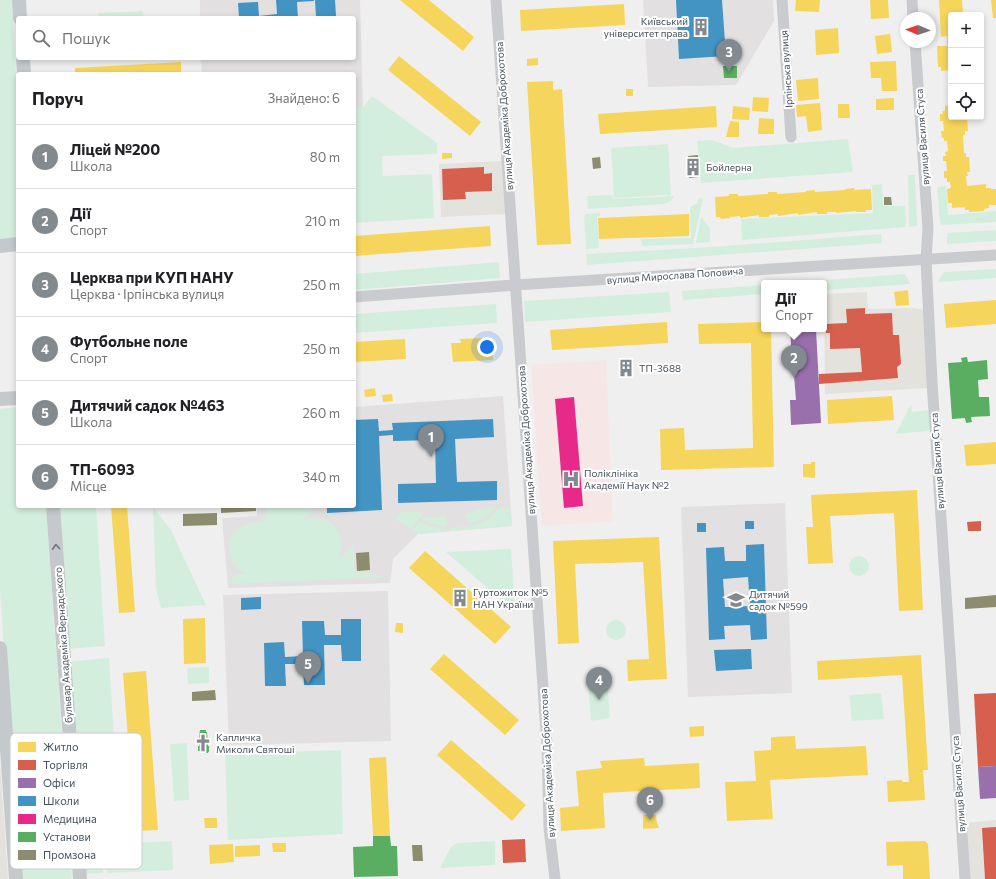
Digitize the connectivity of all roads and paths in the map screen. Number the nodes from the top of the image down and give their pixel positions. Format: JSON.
{"nodes":[{"id":1,"x":19,"y":0,"type":"edge"},
{"id":2,"x":496,"y":0,"type":"edge"},
{"id":3,"x":782,"y":0,"type":"edge"},
{"id":4,"x":912,"y":0,"type":"edge"},
{"id":5,"x":913,"y":12,"type":"edge"},
{"id":6,"x":20,"y":16,"type":"edge"},
{"id":7,"x":915,"y":48,"type":"edge"},
{"id":8,"x":23,"y":60,"type":"edge"},
{"id":9,"x":24,"y":72,"type":"edge"},
{"id":10,"x":791,"y":137,"type":"dead end"},
{"id":11,"x":16,"y":244,"type":"edge"},
{"id":12,"x":0,"y":246,"type":"edge"},
{"id":13,"x":996,"y":255,"type":"edge"},
{"id":14,"x":926,"y":260,"type":"junction"},
{"id":15,"x":515,"y":285,"type":"junction"},
{"id":16,"x":356,"y":297,"type":"edge"},
{"id":17,"x":16,"y":398,"type":"edge"},
{"id":18,"x":0,"y":399,"type":"edge"},
{"id":19,"x":54,"y":508,"type":"edge"},
{"id":20,"x":0,"y":648,"type":"edge"},
{"id":21,"x":70,"y":733,"type":"edge"},
{"id":22,"x":10,"y":792,"type":"edge"},
{"id":23,"x":15,"y":869,"type":"edge"},
{"id":24,"x":79,"y":869,"type":"edge"},
{"id":25,"x":16,"y":879,"type":"edge"},
{"id":26,"x":80,"y":879,"type":"edge"},
{"id":27,"x":555,"y":879,"type":"edge"},
{"id":28,"x":964,"y":879,"type":"edge"}],
"edges":[{"from":1,"to":6,"type":"main road"},
{"from":2,"to":15,"type":"street","name":"вулиця Академіка Доброхотова"},
{"from":3,"to":10,"type":"street","name":"Ірпінська вулиця"},
{"from":4,"to":5,"type":"street"},
{"from":7,"to":14,"type":"street","name":"вулиця Василя Стуса"},
{"from":8,"to":9,"type":"main road"},
{"from":11,"to":12,"type":"main road"},
{"from":13,"to":14,"type":"street","name":"вулиця Мирослава Поповича"},
{"from":14,"to":15,"type":"street","name":"вулиця Мирослава Поповича"},
{"from":14,"to":28,"type":"street","name":"вулиця Василя Стуса"},
{"from":15,"to":16,"type":"street","name":"вулиця Мирослава Поповича"},
{"from":15,"to":27,"type":"street","name":"вулиця Академіка Доброхотова"},
{"from":17,"to":18,"type":"main road"},
{"from":21,"to":19,"type":"main road","name":"бульвар Академіка Вернадського","one_way":true},
{"from":20,"to":22,"type":"main road"},
{"from":23,"to":25,"type":"main road"},
{"from":26,"to":24,"type":"main road","name":"бульвар Академіка Вернадського","one_way":true}]}
